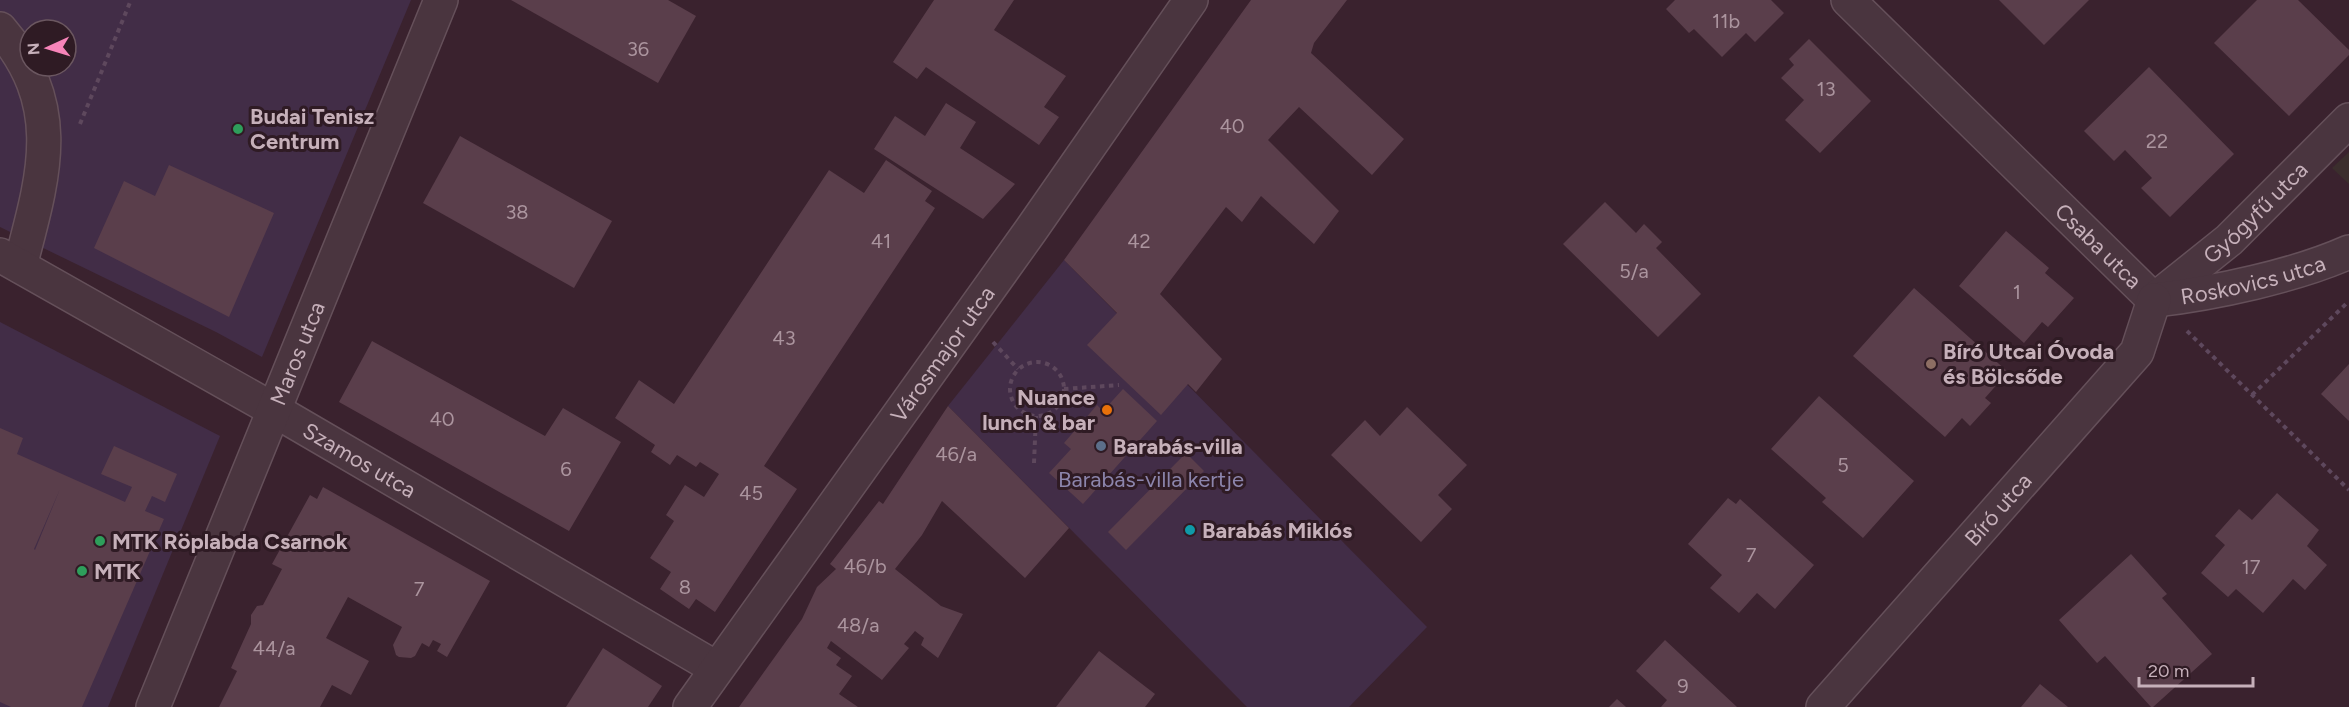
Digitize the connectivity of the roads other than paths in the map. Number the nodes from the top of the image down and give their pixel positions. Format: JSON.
{"nodes":[{"id":1,"x":441,"y":0,"type":"edge"},
{"id":2,"x":1191,"y":0,"type":"edge"},
{"id":3,"x":1848,"y":0,"type":"edge"},
{"id":4,"x":0,"y":29,"type":"edge"},
{"id":5,"x":2349,"y":120,"type":"edge"},
{"id":6,"x":2349,"y":252,"type":"edge"},
{"id":7,"x":10,"y":261,"type":"edge"},
{"id":8,"x":2154,"y":300,"type":"junction"},
{"id":9,"x":274,"y":410,"type":"junction"},
{"id":10,"x":716,"y":668,"type":"junction"},
{"id":11,"x":153,"y":707,"type":"edge"},
{"id":12,"x":690,"y":707,"type":"edge"},
{"id":13,"x":1822,"y":707,"type":"edge"}],
"edges":[{"from":1,"to":9,"type":"street","name":"Maros utca"},
{"from":2,"to":10,"type":"street","name":"Városmajor utca"},
{"from":3,"to":8,"type":"street","name":"Csaba utca"},
{"from":4,"to":7,"type":"street"},
{"from":5,"to":8,"type":"street","name":"Gyógyfű utca"},
{"from":6,"to":8,"type":"street","name":"Roskovics utca"},
{"from":7,"to":9,"type":"street","name":"Szamos utca"},
{"from":8,"to":13,"type":"street","name":"Bíró utca"},
{"from":9,"to":10,"type":"street","name":"Szamos utca"},
{"from":9,"to":11,"type":"street","name":"Maros utca"},
{"from":10,"to":12,"type":"street","name":"Városmajor utca"}]}
